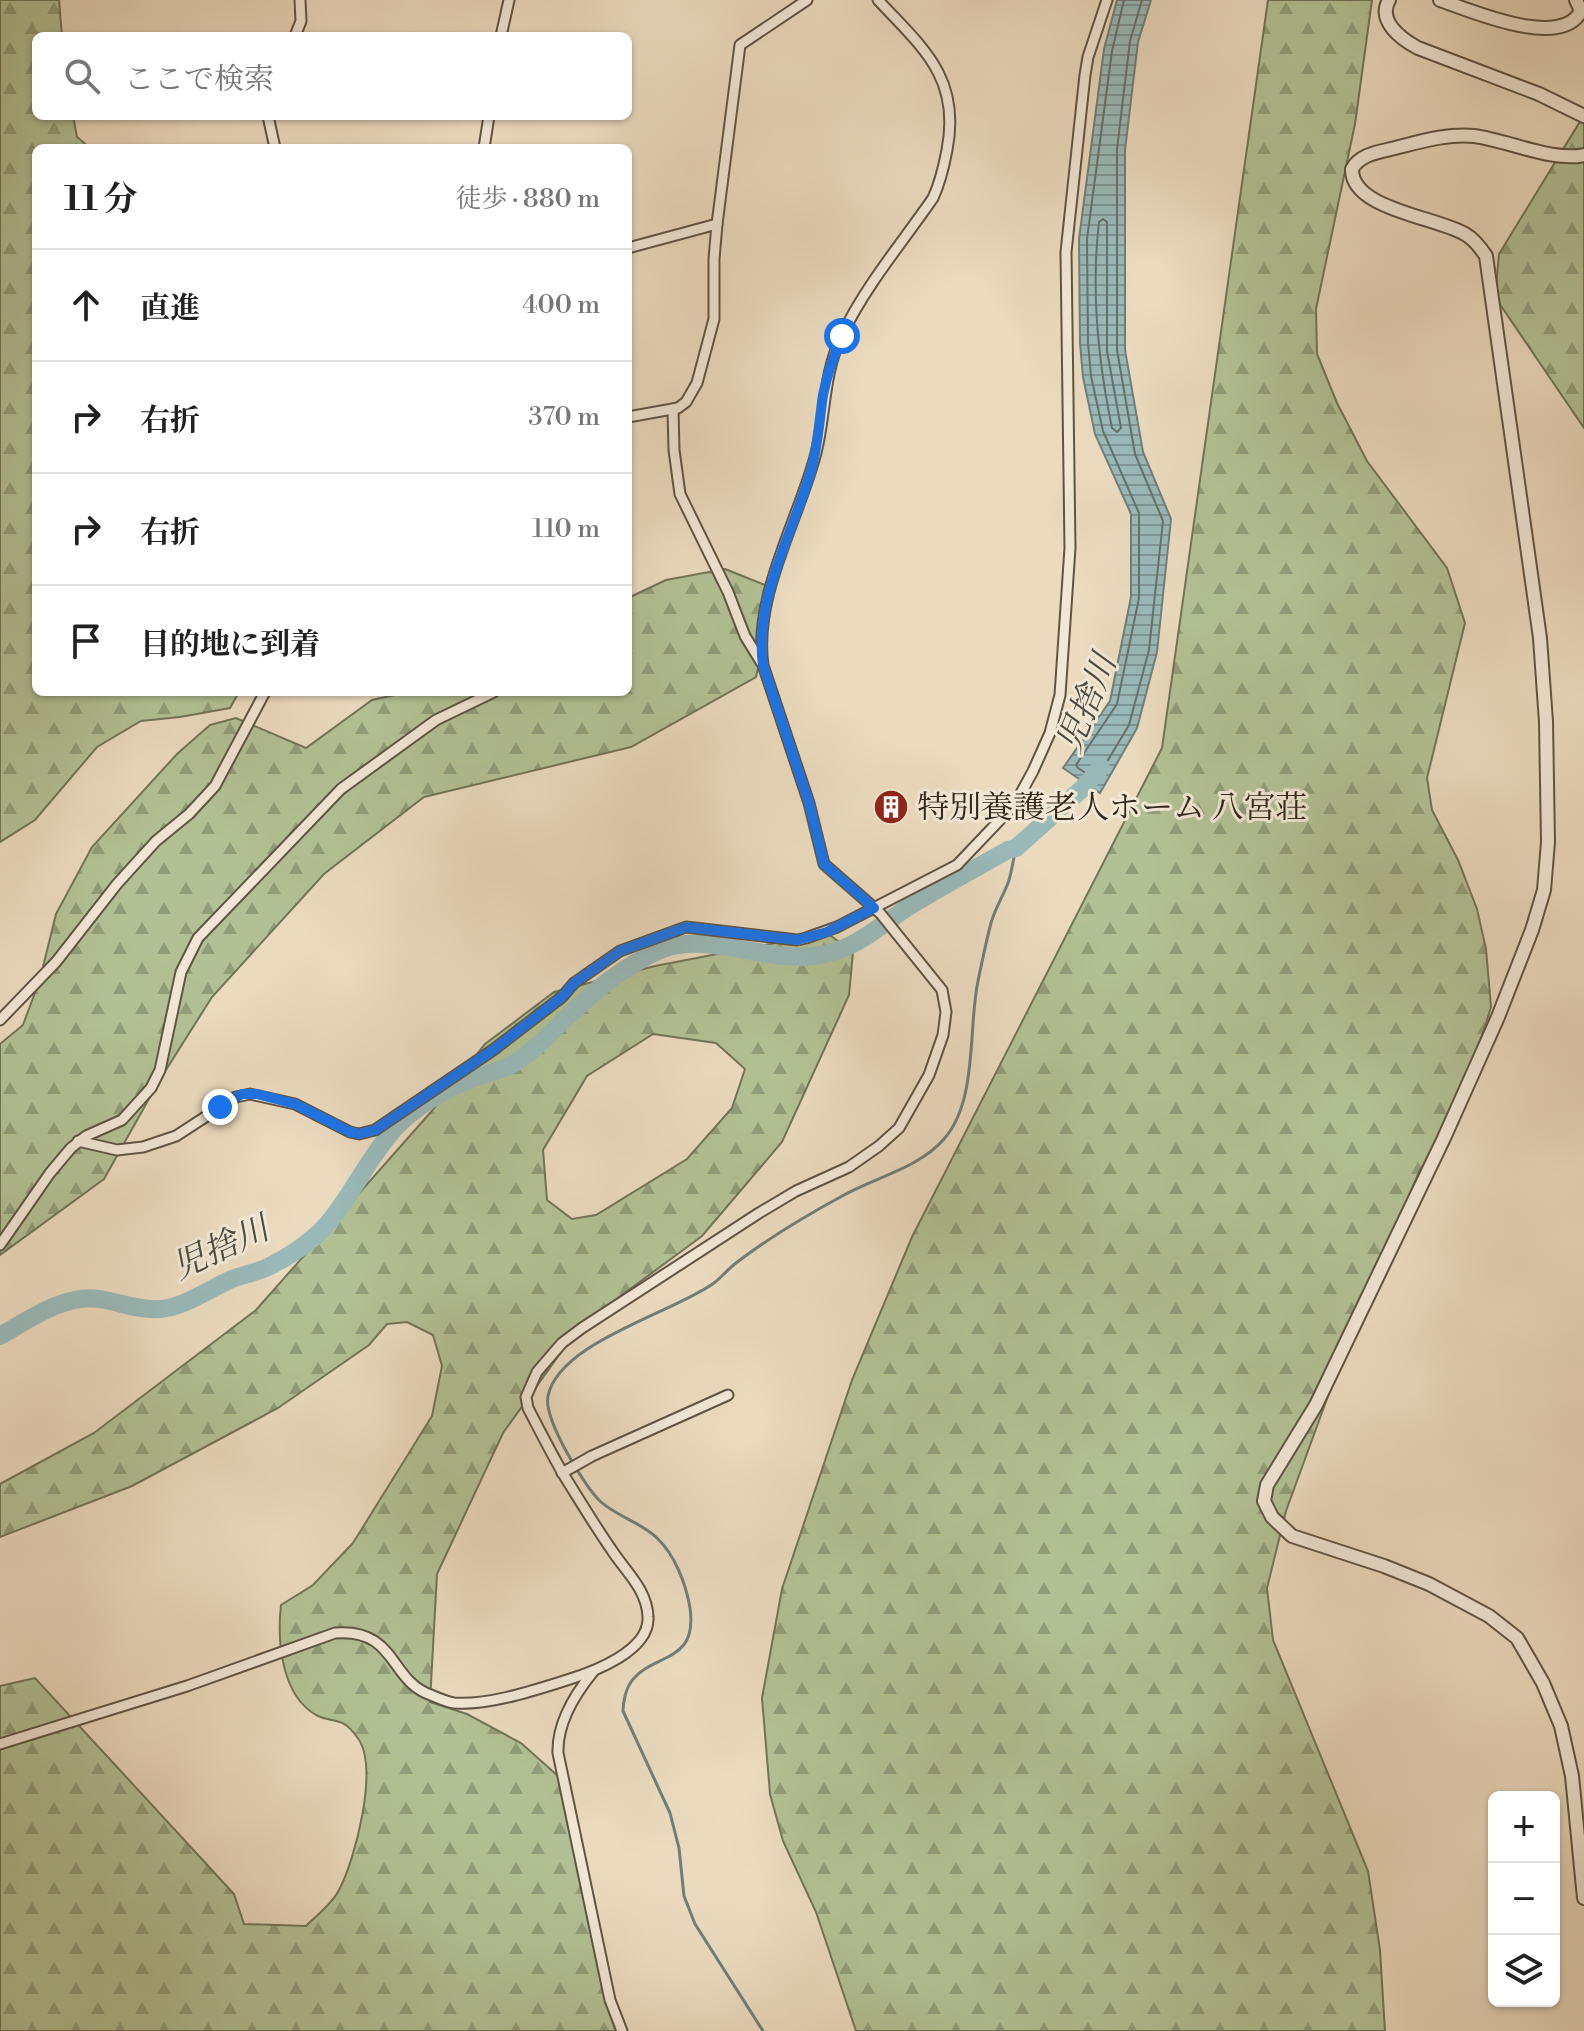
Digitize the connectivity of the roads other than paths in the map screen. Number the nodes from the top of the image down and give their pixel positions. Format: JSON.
{"nodes":[{"id":1,"x":300,"y":0,"type":"edge"},
{"id":2,"x":509,"y":0,"type":"edge"},
{"id":3,"x":807,"y":0,"type":"edge"},
{"id":4,"x":878,"y":0,"type":"edge"},
{"id":5,"x":1107,"y":0,"type":"edge"},
{"id":6,"x":1389,"y":0,"type":"edge"},
{"id":7,"x":1440,"y":0,"type":"edge"},
{"id":8,"x":1576,"y":0,"type":"edge"},
{"id":9,"x":297,"y":32,"type":"edge"},
{"id":10,"x":502,"y":32,"type":"edge"},
{"id":11,"x":1584,"y":116,"type":"edge"},
{"id":12,"x":269,"y":120,"type":"edge"},
{"id":13,"x":488,"y":120,"type":"edge"},
{"id":14,"x":274,"y":144,"type":"edge"},
{"id":15,"x":485,"y":144,"type":"edge"},
{"id":16,"x":1584,"y":155,"type":"edge"},
{"id":17,"x":717,"y":224,"type":"junction"},
{"id":18,"x":632,"y":247,"type":"edge"},
{"id":19,"x":673,"y":409,"type":"junction"},
{"id":20,"x":632,"y":416,"type":"edge"},
{"id":21,"x":763,"y":665,"type":"junction"},
{"id":22,"x":263,"y":696,"type":"edge"},
{"id":23,"x":486,"y":696,"type":"edge"},
{"id":24,"x":877,"y":911,"type":"junction"},
{"id":25,"x":0,"y":1020,"type":"edge"},
{"id":26,"x":78,"y":1141,"type":"junction"},
{"id":27,"x":0,"y":1245,"type":"edge"},
{"id":28,"x":728,"y":1395,"type":"dead end"},
{"id":29,"x":562,"y":1473,"type":"junction"},
{"id":30,"x":593,"y":1672,"type":"junction"},
{"id":31,"x":0,"y":1744,"type":"edge"},
{"id":32,"x":1584,"y":1898,"type":"edge"},
{"id":33,"x":622,"y":2031,"type":"edge"}],
"edges":[{"from":1,"to":9,"type":"street"},
{"from":2,"to":10,"type":"street"},
{"from":3,"to":17,"type":"street"},
{"from":4,"to":21,"type":"street"},
{"from":5,"to":24,"type":"street"},
{"from":6,"to":11,"type":"street"},
{"from":7,"to":8,"type":"street"},
{"from":12,"to":14,"type":"street"},
{"from":13,"to":15,"type":"street"},
{"from":16,"to":32,"type":"street"},
{"from":17,"to":18,"type":"street"},
{"from":17,"to":19,"type":"street"},
{"from":19,"to":20,"type":"street"},
{"from":19,"to":21,"type":"street"},
{"from":21,"to":24,"type":"street"},
{"from":22,"to":25,"type":"street"},
{"from":23,"to":26,"type":"street"},
{"from":24,"to":26,"type":"street"},
{"from":24,"to":29,"type":"street"},
{"from":26,"to":27,"type":"street"},
{"from":28,"to":29,"type":"street"},
{"from":29,"to":30,"type":"street"},
{"from":30,"to":31,"type":"street"},
{"from":30,"to":33,"type":"street"}]}
